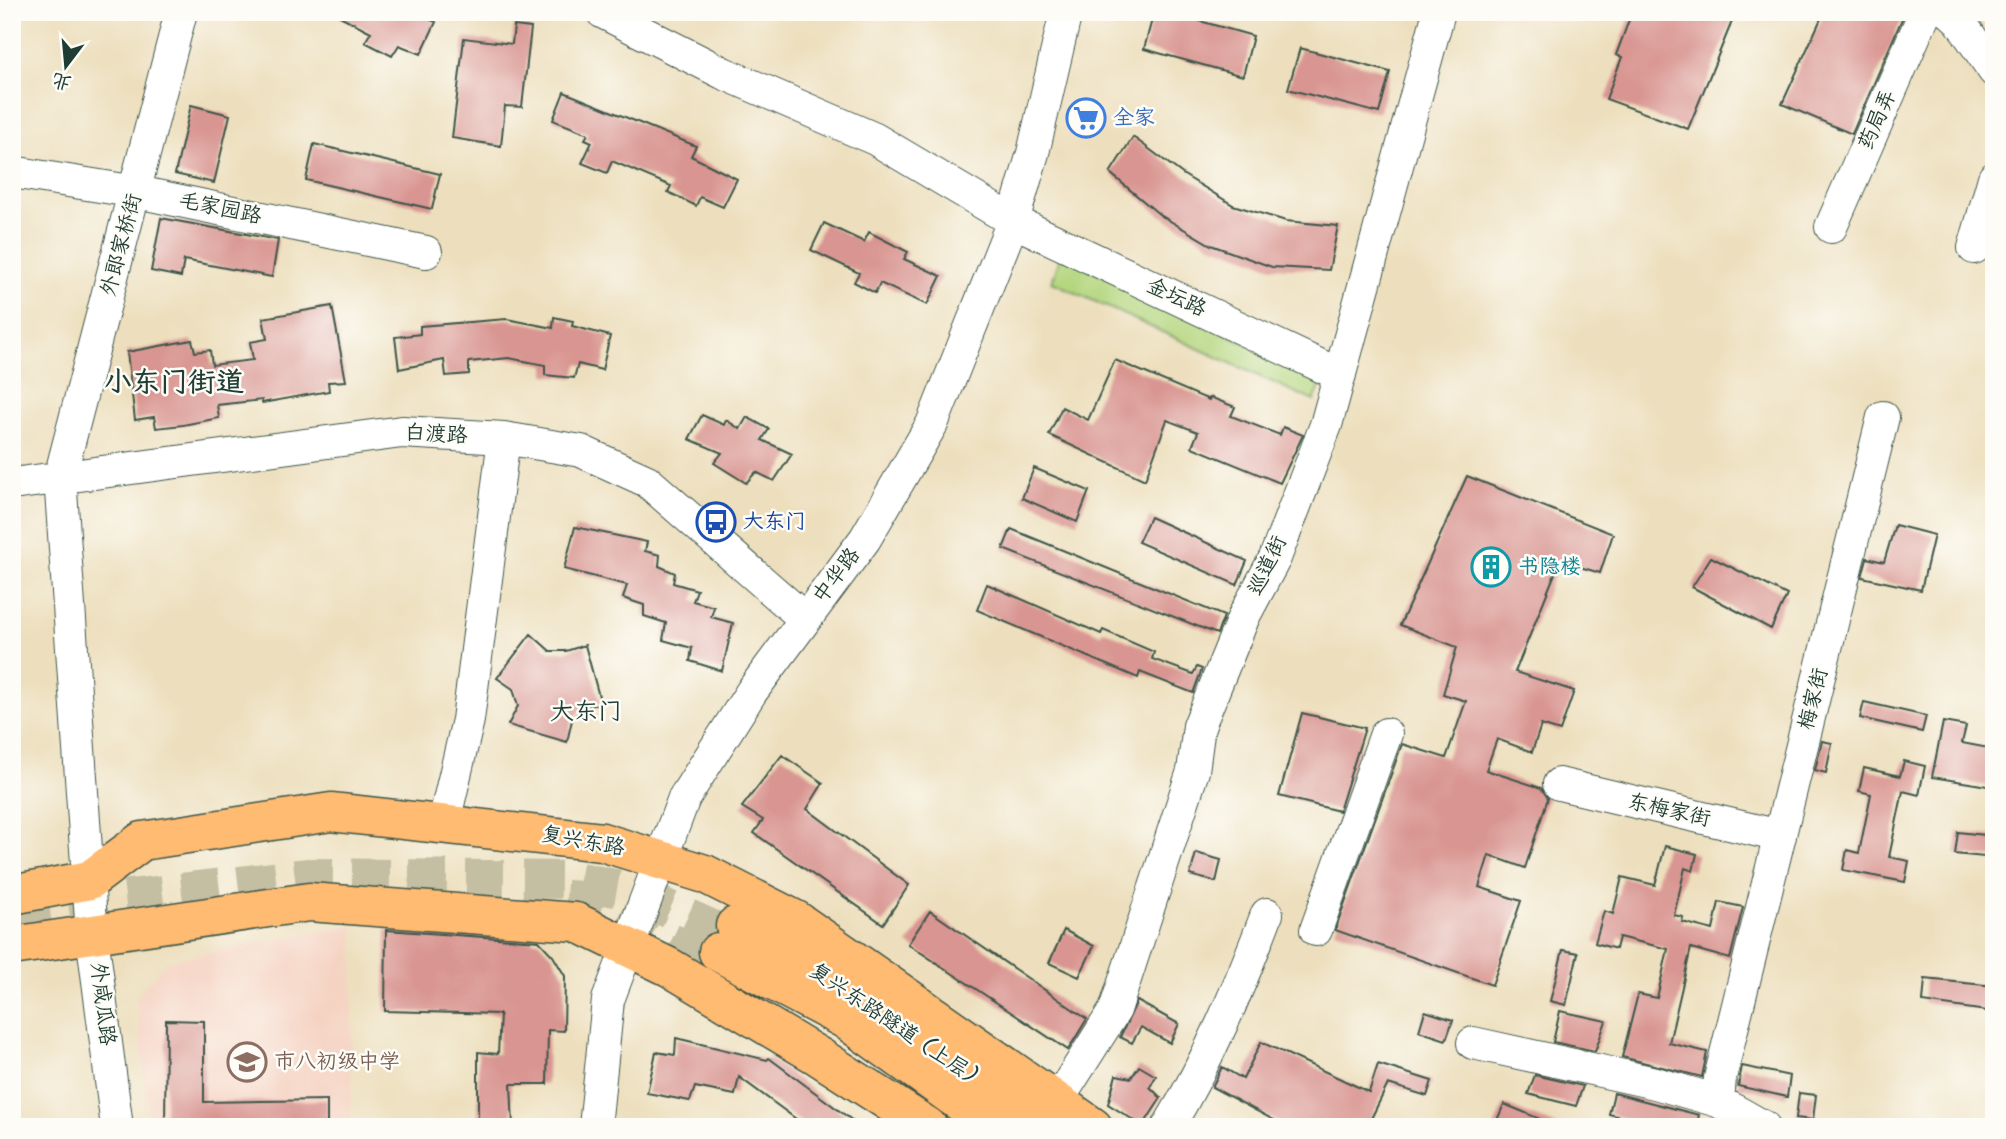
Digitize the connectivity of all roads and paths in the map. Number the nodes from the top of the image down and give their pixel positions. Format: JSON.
{"nodes":[{"id":1,"x":181,"y":12,"type":"edge"},
{"id":2,"x":1066,"y":12,"type":"edge"},
{"id":3,"x":1438,"y":12,"type":"edge"},
{"id":4,"x":1925,"y":12,"type":"edge"},
{"id":5,"x":1950,"y":12,"type":"edge"},
{"id":6,"x":608,"y":16,"type":"edge"},
{"id":7,"x":1994,"y":71,"type":"edge"},
{"id":8,"x":12,"y":172,"type":"edge"},
{"id":9,"x":1994,"y":178,"type":"edge"},
{"id":10,"x":136,"y":192,"type":"junction"},
{"id":11,"x":1013,"y":221,"type":"junction"},
{"id":12,"x":1831,"y":227,"type":"dead end"},
{"id":13,"x":1973,"y":248,"type":"dead end"},
{"id":14,"x":426,"y":252,"type":"dead end"},
{"id":15,"x":1340,"y":375,"type":"junction"},
{"id":16,"x":1883,"y":417,"type":"dead end"},
{"id":17,"x":504,"y":438,"type":"junction"},
{"id":18,"x":60,"y":477,"type":"junction"},
{"id":19,"x":12,"y":484,"type":"edge"},
{"id":20,"x":805,"y":619,"type":"junction"},
{"id":21,"x":1386,"y":734,"type":"dead end"},
{"id":22,"x":1559,"y":784,"type":"dead end"},
{"id":23,"x":444,"y":822,"type":"junction"},
{"id":24,"x":1780,"y":836,"type":"junction"},
{"id":25,"x":661,"y":860,"type":"junction"},
{"id":26,"x":90,"y":880,"type":"junction"},
{"id":27,"x":12,"y":895,"type":"edge"},
{"id":28,"x":1266,"y":914,"type":"dead end"},
{"id":29,"x":1316,"y":930,"type":"dead end"},
{"id":30,"x":92,"y":935,"type":"junction"},
{"id":31,"x":12,"y":946,"type":"edge"},
{"id":32,"x":628,"y":947,"type":"junction"},
{"id":33,"x":1473,"y":1043,"type":"dead end"},
{"id":34,"x":1718,"y":1101,"type":"junction"},
{"id":35,"x":1052,"y":1115,"type":"edge"},
{"id":36,"x":117,"y":1127,"type":"edge"},
{"id":37,"x":595,"y":1127,"type":"edge"},
{"id":38,"x":928,"y":1127,"type":"edge"},
{"id":39,"x":995,"y":1127,"type":"edge"},
{"id":40,"x":1093,"y":1127,"type":"edge"},
{"id":41,"x":1168,"y":1127,"type":"edge"},
{"id":42,"x":1764,"y":1127,"type":"edge"}],
"edges":[{"from":1,"to":10,"type":"street","name":"外郎家桥街"},
{"from":2,"to":11,"type":"street","name":"中华路"},
{"from":3,"to":15,"type":"street","name":"巡道街"},
{"from":4,"to":12,"type":"street","name":"药局弄"},
{"from":5,"to":7,"type":"street"},
{"from":6,"to":11,"type":"street","name":"金坛路"},
{"from":8,"to":10,"type":"street","name":"毛家园路"},
{"from":9,"to":13,"type":"street"},
{"from":10,"to":14,"type":"street","name":"毛家园路"},
{"from":10,"to":18,"type":"street","name":"外郎家桥街"},
{"from":11,"to":15,"type":"street","name":"金坛路"},
{"from":11,"to":20,"type":"street","name":"中华路"},
{"from":15,"to":35,"type":"street","name":"巡道街"},
{"from":16,"to":24,"type":"street","name":"梅家街"},
{"from":17,"to":18,"type":"street","name":"白渡路"},
{"from":17,"to":20,"type":"street","name":"白渡路"},
{"from":17,"to":23,"type":"street"},
{"from":18,"to":19,"type":"street","name":"白渡路"},
{"from":18,"to":26,"type":"street","name":"外郎家桥街"},
{"from":20,"to":25,"type":"street","name":"中华路"},
{"from":21,"to":29,"type":"street"},
{"from":22,"to":24,"type":"street","name":"东梅家街"},
{"from":23,"to":25,"type":"main road","name":"复兴东路"},
{"from":23,"to":26,"type":"main road","name":"复兴东路"},
{"from":24,"to":34,"type":"street","name":"梅家街"},
{"from":25,"to":32,"type":"street","name":"中华路"},
{"from":25,"to":35,"type":"main road","name":"复兴东路"},
{"from":26,"to":27,"type":"main road","name":"复兴东路"},
{"from":26,"to":30,"type":"street","name":"外咸瓜路"},
{"from":28,"to":41,"type":"street"},
{"from":30,"to":31,"type":"main road"},
{"from":30,"to":32,"type":"main road"},
{"from":30,"to":36,"type":"street","name":"外咸瓜路"},
{"from":32,"to":37,"type":"street","name":"中华路"},
{"from":32,"to":38,"type":"main road"},
{"from":33,"to":34,"type":"street"},
{"from":34,"to":42,"type":"street"},
{"from":35,"to":39,"type":"main road","name":"复兴东路隧道 (上层)"},
{"from":35,"to":40,"type":"main road","name":"复兴东路"}]}
